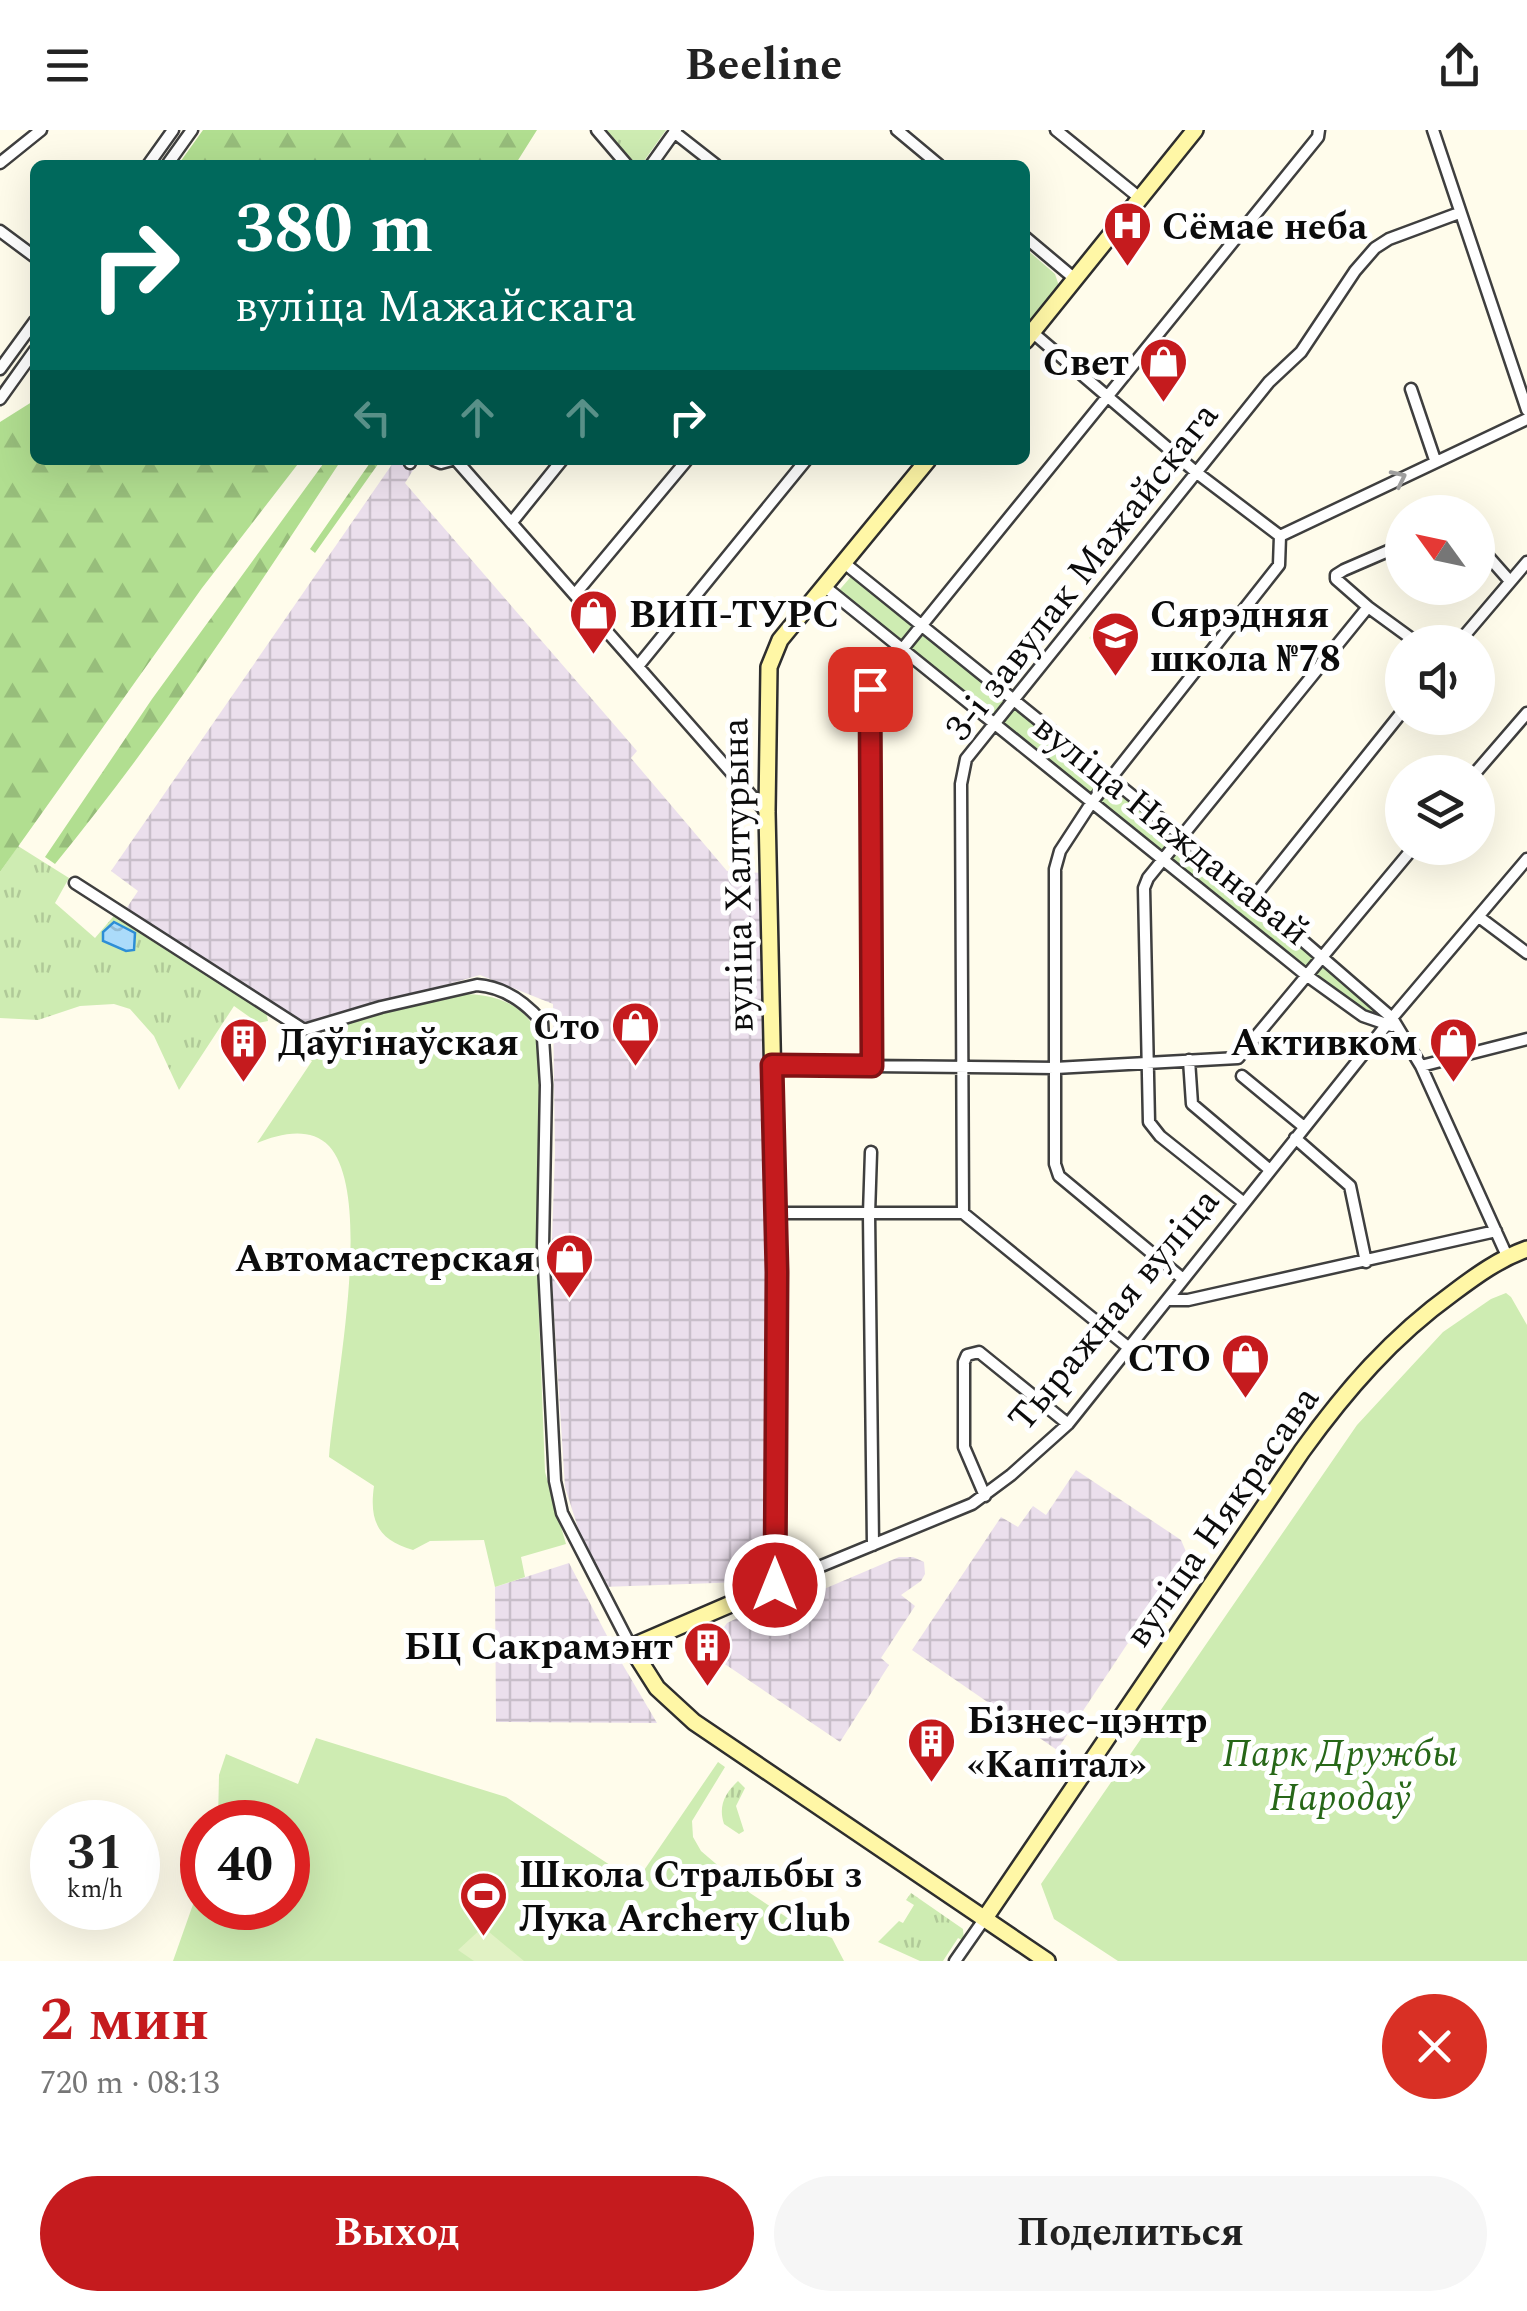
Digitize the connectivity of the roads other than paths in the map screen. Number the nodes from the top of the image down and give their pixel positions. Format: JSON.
{"nodes":[{"id":1,"x":41,"y":130,"type":"edge"},
{"id":2,"x":173,"y":130,"type":"edge"},
{"id":3,"x":192,"y":130,"type":"edge"},
{"id":4,"x":597,"y":130,"type":"edge"},
{"id":5,"x":897,"y":130,"type":"edge"},
{"id":6,"x":1196,"y":130,"type":"edge"},
{"id":7,"x":1433,"y":130,"type":"edge"},
{"id":8,"x":675,"y":131,"type":"edge"},
{"id":9,"x":1058,"y":131,"type":"edge"},
{"id":10,"x":1318,"y":134,"type":"edge"},
{"id":11,"x":152,"y":160,"type":"edge"},
{"id":12,"x":171,"y":160,"type":"edge"},
{"id":13,"x":623,"y":160,"type":"edge"},
{"id":14,"x":655,"y":160,"type":"edge"},
{"id":15,"x":710,"y":160,"type":"edge"},
{"id":16,"x":925,"y":160,"type":"edge"},
{"id":17,"x":0,"y":163,"type":"edge"},
{"id":18,"x":1140,"y":198,"type":"junction"},
{"id":19,"x":1459,"y":213,"type":"junction"},
{"id":20,"x":0,"y":230,"type":"edge"},
{"id":21,"x":1030,"y":241,"type":"edge"},
{"id":22,"x":30,"y":253,"type":"edge"},
{"id":23,"x":1075,"y":279,"type":"junction"},
{"id":24,"x":30,"y":327,"type":"edge"},
{"id":25,"x":1030,"y":334,"type":"edge"},
{"id":26,"x":1030,"y":337,"type":"edge"},
{"id":27,"x":30,"y":357,"type":"edge"},
{"id":28,"x":0,"y":369,"type":"edge"},
{"id":29,"x":1410,"y":390,"type":"dead end"},
{"id":30,"x":1109,"y":396,"type":"junction"},
{"id":31,"x":0,"y":399,"type":"edge"},
{"id":32,"x":1527,"y":410,"type":"edge"},
{"id":33,"x":1527,"y":419,"type":"edge"},
{"id":34,"x":1435,"y":460,"type":"junction"},
{"id":35,"x":459,"y":465,"type":"edge"},
{"id":36,"x":558,"y":465,"type":"edge"},
{"id":37,"x":683,"y":465,"type":"edge"},
{"id":38,"x":802,"y":465,"type":"edge"},
{"id":39,"x":922,"y":465,"type":"edge"},
{"id":40,"x":1198,"y":473,"type":"junction"},
{"id":41,"x":512,"y":522,"type":"junction"},
{"id":42,"x":1280,"y":536,"type":"junction"},
{"id":43,"x":1385,"y":551,"type":"edge"},
{"id":44,"x":843,"y":562,"type":"junction"},
{"id":45,"x":1527,"y":562,"type":"edge"},
{"id":46,"x":1495,"y":564,"type":"edge"},
{"id":47,"x":1509,"y":580,"type":"junction"},
{"id":48,"x":824,"y":586,"type":"junction"},
{"id":49,"x":576,"y":594,"type":"junction"},
{"id":50,"x":1368,"y":608,"type":"junction"},
{"id":51,"x":1392,"y":625,"type":"edge"},
{"id":52,"x":1473,"y":625,"type":"edge"},
{"id":53,"x":920,"y":626,"type":"junction"},
{"id":54,"x":901,"y":649,"type":"junction"},
{"id":55,"x":639,"y":665,"type":"junction"},
{"id":56,"x":1012,"y":702,"type":"junction"},
{"id":57,"x":1527,"y":712,"type":"edge"},
{"id":58,"x":993,"y":725,"type":"junction"},
{"id":59,"x":1385,"y":733,"type":"edge"},
{"id":60,"x":1490,"y":755,"type":"edge"},
{"id":61,"x":1110,"y":778,"type":"junction"},
{"id":62,"x":1092,"y":802,"type":"junction"},
{"id":63,"x":766,"y":812,"type":"junction"},
{"id":64,"x":1182,"y":836,"type":"junction"},
{"id":65,"x":1165,"y":858,"type":"junction"},
{"id":66,"x":1527,"y":859,"type":"edge"},
{"id":67,"x":1399,"y":865,"type":"edge"},
{"id":68,"x":75,"y":882,"type":"dead end"},
{"id":69,"x":1254,"y":897,"type":"junction"},
{"id":70,"x":1479,"y":917,"type":"junction"},
{"id":71,"x":1527,"y":953,"type":"edge"},
{"id":72,"x":1322,"y":956,"type":"junction"},
{"id":73,"x":1306,"y":975,"type":"junction"},
{"id":74,"x":1392,"y":1023,"type":"junction"},
{"id":75,"x":1527,"y":1039,"type":"edge"},
{"id":76,"x":1189,"y":1060,"type":"junction"},
{"id":77,"x":1147,"y":1061,"type":"junction"},
{"id":78,"x":772,"y":1065,"type":"junction"},
{"id":79,"x":872,"y":1066,"type":"junction"},
{"id":80,"x":964,"y":1066,"type":"junction"},
{"id":81,"x":1420,"y":1066,"type":"junction"},
{"id":82,"x":1054,"y":1068,"type":"junction"},
{"id":83,"x":1242,"y":1076,"type":"dead end"},
{"id":84,"x":1304,"y":1127,"type":"junction"},
{"id":85,"x":1295,"y":1138,"type":"junction"},
{"id":86,"x":872,"y":1152,"type":"dead end"},
{"id":87,"x":1270,"y":1170,"type":"junction"},
{"id":88,"x":1244,"y":1203,"type":"junction"},
{"id":89,"x":776,"y":1212,"type":"junction"},
{"id":90,"x":962,"y":1213,"type":"junction"},
{"id":91,"x":869,"y":1214,"type":"junction"},
{"id":92,"x":1496,"y":1231,"type":"junction"},
{"id":93,"x":1527,"y":1249,"type":"edge"},
{"id":94,"x":1507,"y":1256,"type":"junction"},
{"id":95,"x":1366,"y":1262,"type":"junction"},
{"id":96,"x":1183,"y":1279,"type":"junction"},
{"id":97,"x":1167,"y":1300,"type":"junction"},
{"id":98,"x":1129,"y":1348,"type":"junction"},
{"id":99,"x":1068,"y":1424,"type":"junction"},
{"id":100,"x":984,"y":1496,"type":"junction"},
{"id":101,"x":874,"y":1545,"type":"junction"},
{"id":102,"x":775,"y":1585,"type":"junction"},
{"id":103,"x":631,"y":1647,"type":"junction"},
{"id":104,"x":985,"y":1918,"type":"junction"},
{"id":105,"x":956,"y":1961,"type":"edge"},
{"id":106,"x":1047,"y":1961,"type":"edge"}],
"edges":[{"from":1,"to":17,"type":"street"},
{"from":2,"to":11,"type":"street"},
{"from":3,"to":12,"type":"street"},
{"from":4,"to":13,"type":"street"},
{"from":5,"to":16,"type":"street"},
{"from":6,"to":18,"type":"street"},
{"from":7,"to":19,"type":"street"},
{"from":8,"to":14,"type":"street"},
{"from":8,"to":15,"type":"street"},
{"from":9,"to":18,"type":"street"},
{"from":10,"to":30,"type":"street"},
{"from":18,"to":23,"type":"street"},
{"from":19,"to":32,"type":"street"},
{"from":19,"to":40,"type":"street","name":"3-і завулак Мажайскага"},
{"from":20,"to":22,"type":"street"},
{"from":21,"to":23,"type":"street"},
{"from":23,"to":25,"type":"street"},
{"from":24,"to":28,"type":"street"},
{"from":26,"to":30,"type":"street"},
{"from":27,"to":31,"type":"street"},
{"from":29,"to":34,"type":"street"},
{"from":30,"to":40,"type":"street"},
{"from":30,"to":53,"type":"street"},
{"from":33,"to":34,"type":"street"},
{"from":42,"to":34,"type":"street","one_way":true},
{"from":35,"to":41,"type":"street"},
{"from":36,"to":41,"type":"street"},
{"from":37,"to":49,"type":"street"},
{"from":38,"to":55,"type":"street"},
{"from":39,"to":44,"type":"street","name":"вуліца Халтурына"},
{"from":40,"to":42,"type":"street"},
{"from":40,"to":56,"type":"street","name":"3-і завулак Мажайскага"},
{"from":41,"to":49,"type":"street"},
{"from":42,"to":61,"type":"street"},
{"from":43,"to":50,"type":"street"},
{"from":44,"to":48,"type":"street","name":"вуліца Халтурына"},
{"from":44,"to":53,"type":"street","name":"вуліца Няжданавай"},
{"from":45,"to":47,"type":"street"},
{"from":46,"to":47,"type":"street"},
{"from":47,"to":52,"type":"street"},
{"from":48,"to":54,"type":"street","name":"вуліца Няжданавай"},
{"from":48,"to":63,"type":"street","name":"вуліца Халтурына"},
{"from":49,"to":55,"type":"street"},
{"from":50,"to":51,"type":"street"},
{"from":50,"to":64,"type":"street"},
{"from":53,"to":54,"type":"street"},
{"from":53,"to":56,"type":"street","name":"вуліца Няжданавай"},
{"from":54,"to":58,"type":"street","name":"вуліца Няжданавай"},
{"from":54,"to":79,"type":"street"},
{"from":55,"to":63,"type":"street"},
{"from":56,"to":58,"type":"street","name":"3-і завулак Мажайскага"},
{"from":56,"to":61,"type":"street","name":"вуліца Няжданавай"},
{"from":57,"to":60,"type":"street"},
{"from":58,"to":62,"type":"street","name":"вуліца Няжданавай"},
{"from":58,"to":80,"type":"street","name":"3-і завулак Мажайскага"},
{"from":59,"to":69,"type":"street"},
{"from":61,"to":62,"type":"street"},
{"from":61,"to":64,"type":"street","name":"вуліца Няжданавай"},
{"from":62,"to":65,"type":"street","name":"вуліца Няжданавай"},
{"from":62,"to":82,"type":"street"},
{"from":63,"to":78,"type":"street","name":"вуліца Халтурына"},
{"from":64,"to":65,"type":"street"},
{"from":64,"to":69,"type":"street","name":"вуліца Няжданавай"},
{"from":65,"to":73,"type":"street","name":"вуліца Няжданавай"},
{"from":65,"to":77,"type":"street"},
{"from":66,"to":70,"type":"street","name":"Тыражная вуліца"},
{"from":67,"to":72,"type":"street"},
{"from":68,"to":103,"type":"street"},
{"from":69,"to":72,"type":"street","name":"вуліца Няжданавай"},
{"from":70,"to":71,"type":"street"},
{"from":70,"to":74,"type":"street","name":"Тыражная вуліца"},
{"from":72,"to":73,"type":"street"},
{"from":72,"to":74,"type":"street","name":"вуліца Няжданавай"},
{"from":73,"to":74,"type":"street","name":"вуліца Няжданавай"},
{"from":73,"to":76,"type":"street"},
{"from":74,"to":81,"type":"street","name":"вуліца Няжданавай"},
{"from":74,"to":84,"type":"street","name":"Тыражная вуліца"},
{"from":75,"to":81,"type":"street"},
{"from":76,"to":77,"type":"street"},
{"from":76,"to":87,"type":"street"},
{"from":77,"to":82,"type":"street"},
{"from":77,"to":88,"type":"street"},
{"from":78,"to":79,"type":"street"},
{"from":78,"to":89,"type":"street","name":"вуліца Халтурына"},
{"from":79,"to":80,"type":"street"},
{"from":80,"to":82,"type":"street"},
{"from":80,"to":90,"type":"street","name":"3-і завулак Мажайскага"},
{"from":81,"to":92,"type":"street","name":"вуліца Няжданавай"},
{"from":82,"to":96,"type":"street"},
{"from":83,"to":84,"type":"street"},
{"from":84,"to":85,"type":"street","name":"Тыражная вуліца"},
{"from":85,"to":87,"type":"street","name":"Тыражная вуліца"},
{"from":85,"to":95,"type":"street"},
{"from":86,"to":91,"type":"street"},
{"from":87,"to":88,"type":"street","name":"Тыражная вуліца"},
{"from":88,"to":96,"type":"street","name":"Тыражная вуліца"},
{"from":89,"to":91,"type":"street"},
{"from":89,"to":102,"type":"street","name":"вуліца Халтурына"},
{"from":90,"to":91,"type":"street"},
{"from":90,"to":98,"type":"street"},
{"from":91,"to":101,"type":"street"},
{"from":92,"to":94,"type":"street","name":"вуліца Няжданавай"},
{"from":92,"to":95,"type":"street"},
{"from":93,"to":94,"type":"street","name":"вуліца Някрасава"},
{"from":94,"to":104,"type":"street","name":"вуліца Някрасава"},
{"from":95,"to":97,"type":"street"},
{"from":96,"to":97,"type":"street","name":"Тыражная вуліца"},
{"from":97,"to":98,"type":"street","name":"Тыражная вуліца"},
{"from":98,"to":99,"type":"street","name":"Тыражная вуліца"},
{"from":99,"to":100,"type":"street","name":"Тыражная вуліца"},
{"from":99,"to":100,"type":"street"},
{"from":100,"to":101,"type":"street","name":"Тыражная вуліца"},
{"from":101,"to":102,"type":"street","name":"Тыражная вуліца"},
{"from":102,"to":103,"type":"street","name":"Тыражная вуліца"},
{"from":103,"to":104,"type":"street"},
{"from":104,"to":105,"type":"street"},
{"from":104,"to":106,"type":"street"}]}
